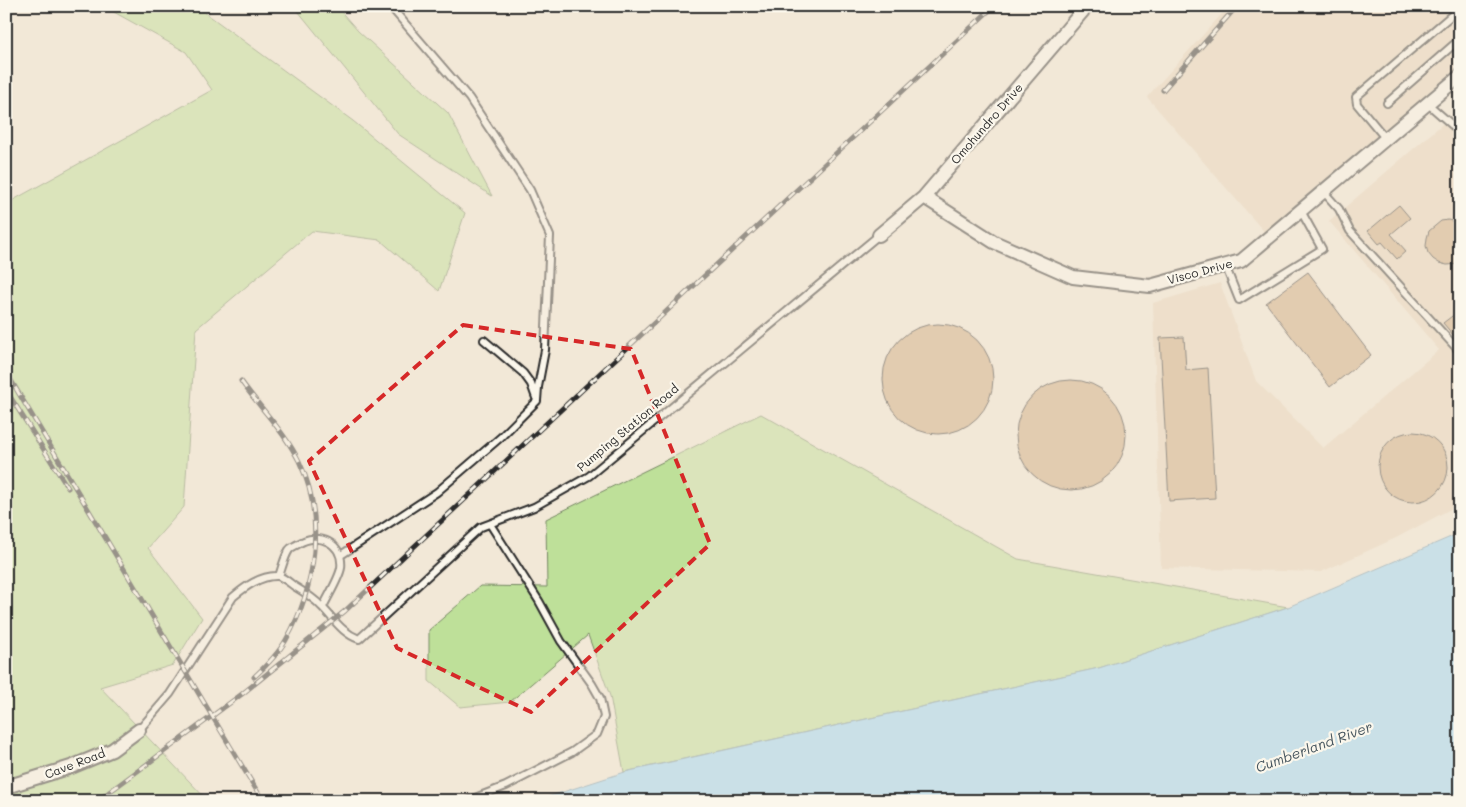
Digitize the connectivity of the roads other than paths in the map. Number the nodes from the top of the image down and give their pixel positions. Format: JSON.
{"nodes":[{"id":1,"x":390,"y":6,"type":"edge"},
{"id":2,"x":1087,"y":6,"type":"edge"},
{"id":3,"x":1460,"y":8,"type":"edge"},
{"id":4,"x":1460,"y":39,"type":"edge"},
{"id":5,"x":1460,"y":76,"type":"edge"},
{"id":6,"x":1387,"y":103,"type":"dead end"},
{"id":7,"x":1427,"y":103,"type":"junction"},
{"id":8,"x":1460,"y":132,"type":"edge"},
{"id":9,"x":1386,"y":139,"type":"junction"},
{"id":10,"x":1324,"y":191,"type":"junction"},
{"id":11,"x":924,"y":197,"type":"junction"},
{"id":12,"x":1300,"y":211,"type":"junction"},
{"id":13,"x":879,"y":234,"type":"joint"},
{"id":14,"x":1225,"y":265,"type":"junction"},
{"id":15,"x":484,"y":340,"type":"dead end"},
{"id":16,"x":1460,"y":352,"type":"edge"},
{"id":17,"x":537,"y":401,"type":"junction"},
{"id":18,"x":490,"y":524,"type":"junction"},
{"id":19,"x":341,"y":555,"type":"junction"},
{"id":20,"x":279,"y":576,"type":"junction"},
{"id":21,"x":322,"y":607,"type":"junction"},
{"id":22,"x":139,"y":730,"type":"joint"},
{"id":23,"x":6,"y":787,"type":"edge"},
{"id":24,"x":467,"y":801,"type":"edge"}],
"edges":[{"from":1,"to":17,"type":"lane"},
{"from":2,"to":11,"type":"street","name":"Omohundro Drive"},
{"from":3,"to":9,"type":"lane"},
{"from":4,"to":6,"type":"lane"},
{"from":5,"to":7,"type":"street","name":"Visco Drive"},
{"from":7,"to":8,"type":"lane"},
{"from":7,"to":9,"type":"street","name":"Visco Drive"},
{"from":9,"to":10,"type":"street","name":"Visco Drive"},
{"from":10,"to":12,"type":"street","name":"Visco Drive"},
{"from":10,"to":16,"type":"lane"},
{"from":11,"to":13,"type":"street","name":"Omohundro Drive"},
{"from":11,"to":14,"type":"street","name":"Visco Drive"},
{"from":12,"to":14,"type":"street","name":"Visco Drive"},
{"from":12,"to":14,"type":"lane"},
{"from":13,"to":18,"type":"lane","name":"Pumping Station Road"},
{"from":15,"to":17,"type":"lane"},
{"from":17,"to":19,"type":"lane"},
{"from":18,"to":21,"type":"lane","name":"Pumping Station Road"},
{"from":18,"to":24,"type":"lane"},
{"from":19,"to":20,"type":"lane"},
{"from":19,"to":21,"type":"lane"},
{"from":20,"to":21,"type":"lane"},
{"from":20,"to":22,"type":"lane"},
{"from":22,"to":23,"type":"street","name":"Cave Road"}]}
